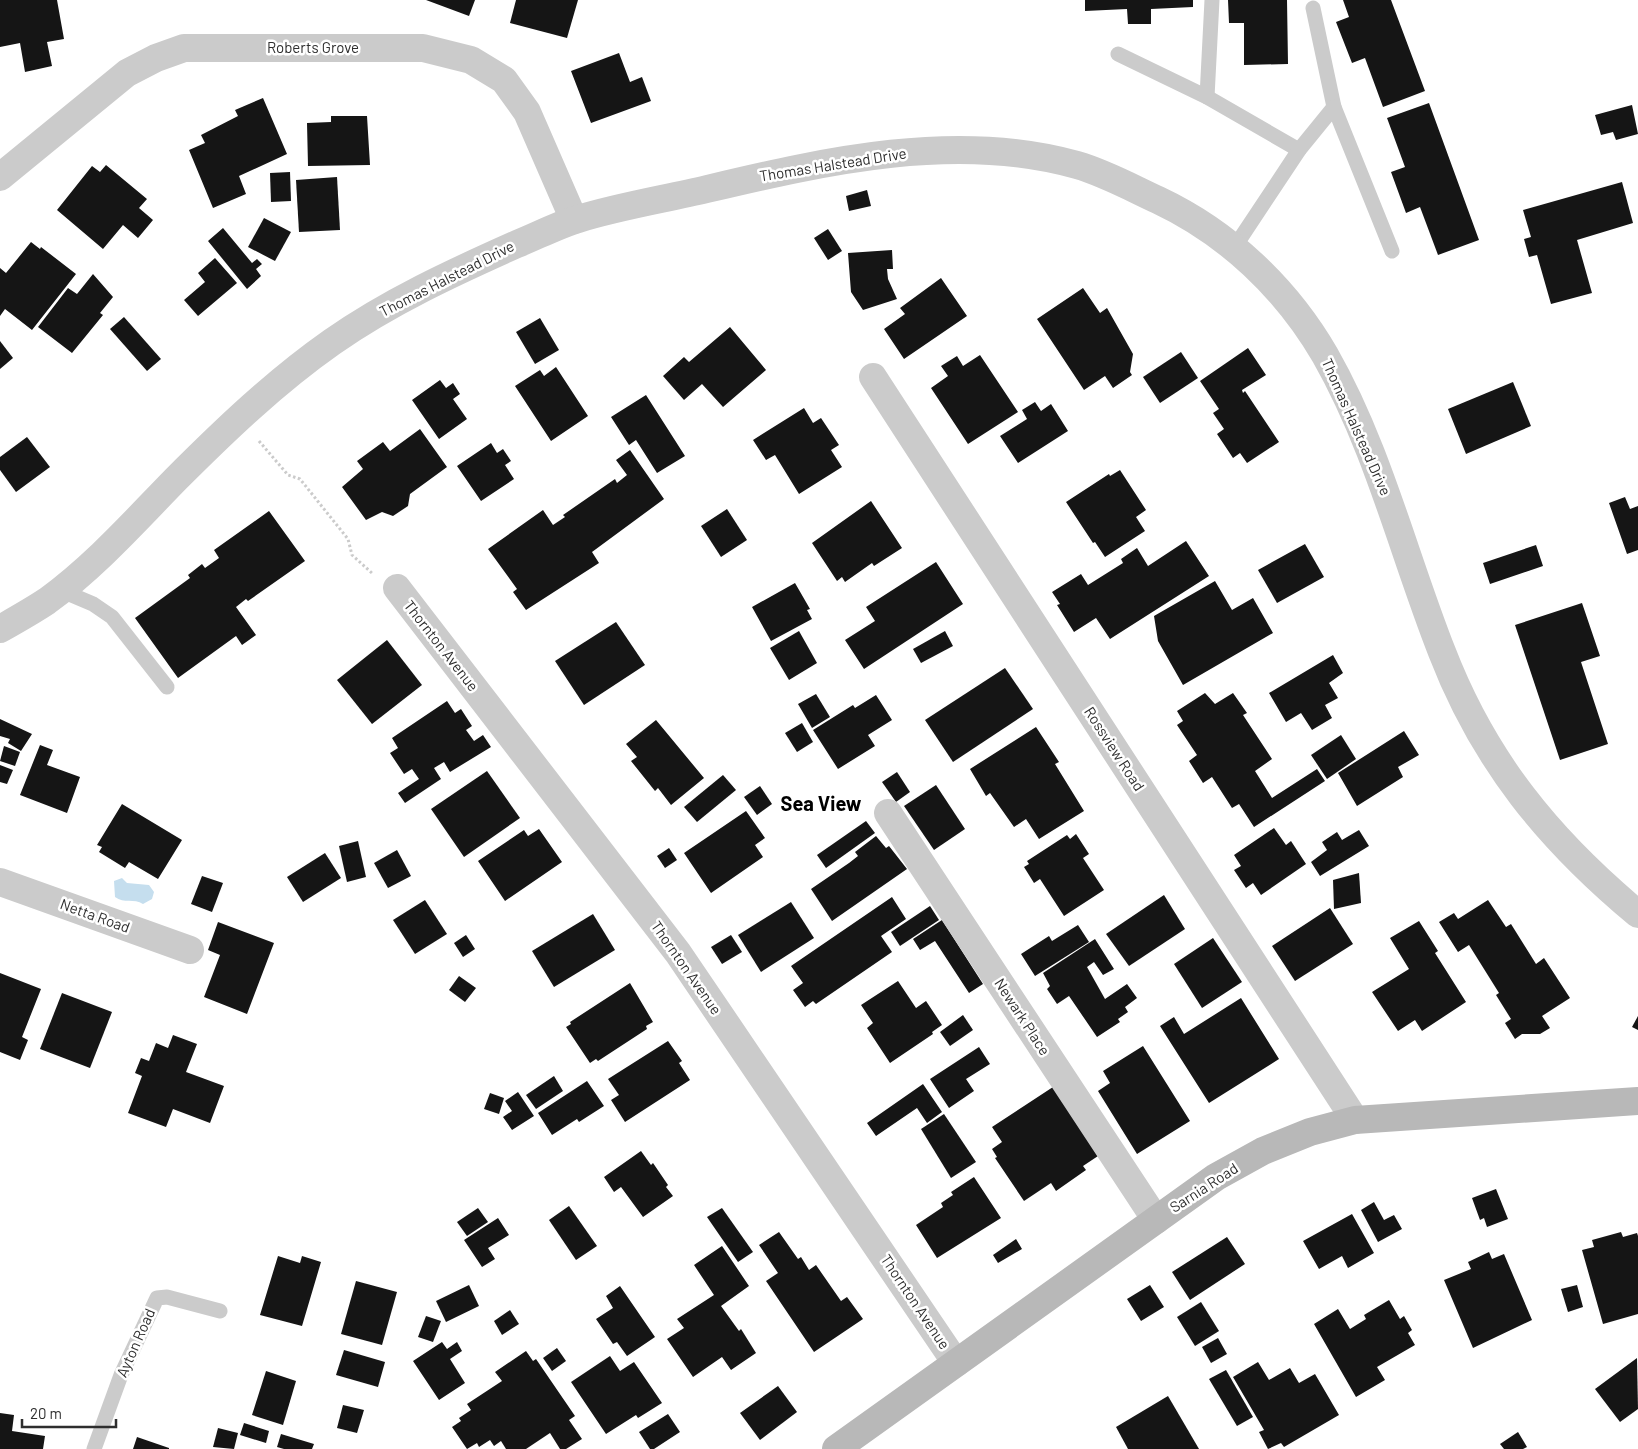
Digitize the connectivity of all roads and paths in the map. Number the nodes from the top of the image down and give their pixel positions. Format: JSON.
{"nodes":[{"id":1,"x":1212,"y":0,"type":"edge"},
{"id":2,"x":1313,"y":8,"type":"dead end"},
{"id":3,"x":1118,"y":54,"type":"dead end"},
{"id":4,"x":1207,"y":97,"type":"junction"},
{"id":5,"x":1334,"y":107,"type":"junction"},
{"id":6,"x":1299,"y":150,"type":"junction"},
{"id":7,"x":0,"y":177,"type":"edge"},
{"id":8,"x":574,"y":220,"type":"junction"},
{"id":9,"x":1234,"y":248,"type":"junction"},
{"id":10,"x":1392,"y":251,"type":"dead end"},
{"id":11,"x":873,"y":378,"type":"dead end"},
{"id":12,"x":254,"y":435,"type":"dead end"},
{"id":13,"x":397,"y":588,"type":"joint"},
{"id":14,"x":60,"y":590,"type":"junction"},
{"id":15,"x":0,"y":629,"type":"edge"},
{"id":16,"x":167,"y":687,"type":"dead end"},
{"id":17,"x":888,"y":814,"type":"dead end"},
{"id":18,"x":0,"y":882,"type":"edge"},
{"id":19,"x":1638,"y":914,"type":"edge"},
{"id":20,"x":190,"y":950,"type":"dead end"},
{"id":21,"x":1638,"y":1101,"type":"edge"},
{"id":22,"x":1355,"y":1120,"type":"junction"},
{"id":23,"x":1156,"y":1220,"type":"junction"},
{"id":24,"x":220,"y":1311,"type":"dead end"},
{"id":25,"x":956,"y":1363,"type":"junction"},
{"id":26,"x":94,"y":1449,"type":"edge"},
{"id":27,"x":836,"y":1449,"type":"edge"}],
"edges":[{"from":1,"to":4,"type":"lane"},
{"from":2,"to":5,"type":"lane"},
{"from":3,"to":4,"type":"lane"},
{"from":4,"to":6,"type":"lane"},
{"from":5,"to":6,"type":"lane"},
{"from":5,"to":10,"type":"lane"},
{"from":6,"to":9,"type":"lane"},
{"from":7,"to":8,"type":"street","name":"Roberts Grove"},
{"from":8,"to":9,"type":"street","name":"Thomas Halstead Drive"},
{"from":8,"to":14,"type":"street","name":"Thomas Halstead Drive"},
{"from":9,"to":19,"type":"street","name":"Thomas Halstead Drive"},
{"from":11,"to":22,"type":"street","name":"Rossview Road"},
{"from":12,"to":13,"type":"path"},
{"from":13,"to":25,"type":"street","name":"Thornton Avenue"},
{"from":14,"to":15,"type":"street","name":"Thomas Halstead Drive"},
{"from":14,"to":16,"type":"lane"},
{"from":17,"to":23,"type":"street","name":"Newark Place"},
{"from":18,"to":20,"type":"street","name":"Netta Road"},
{"from":21,"to":22,"type":"main road","name":"Sarnia Road"},
{"from":22,"to":23,"type":"main road","name":"Sarnia Road"},
{"from":23,"to":25,"type":"main road","name":"Sarnia Road"},
{"from":24,"to":26,"type":"lane","name":"Ayton Road"},
{"from":25,"to":27,"type":"main road","name":"Sarnia Road"}]}
